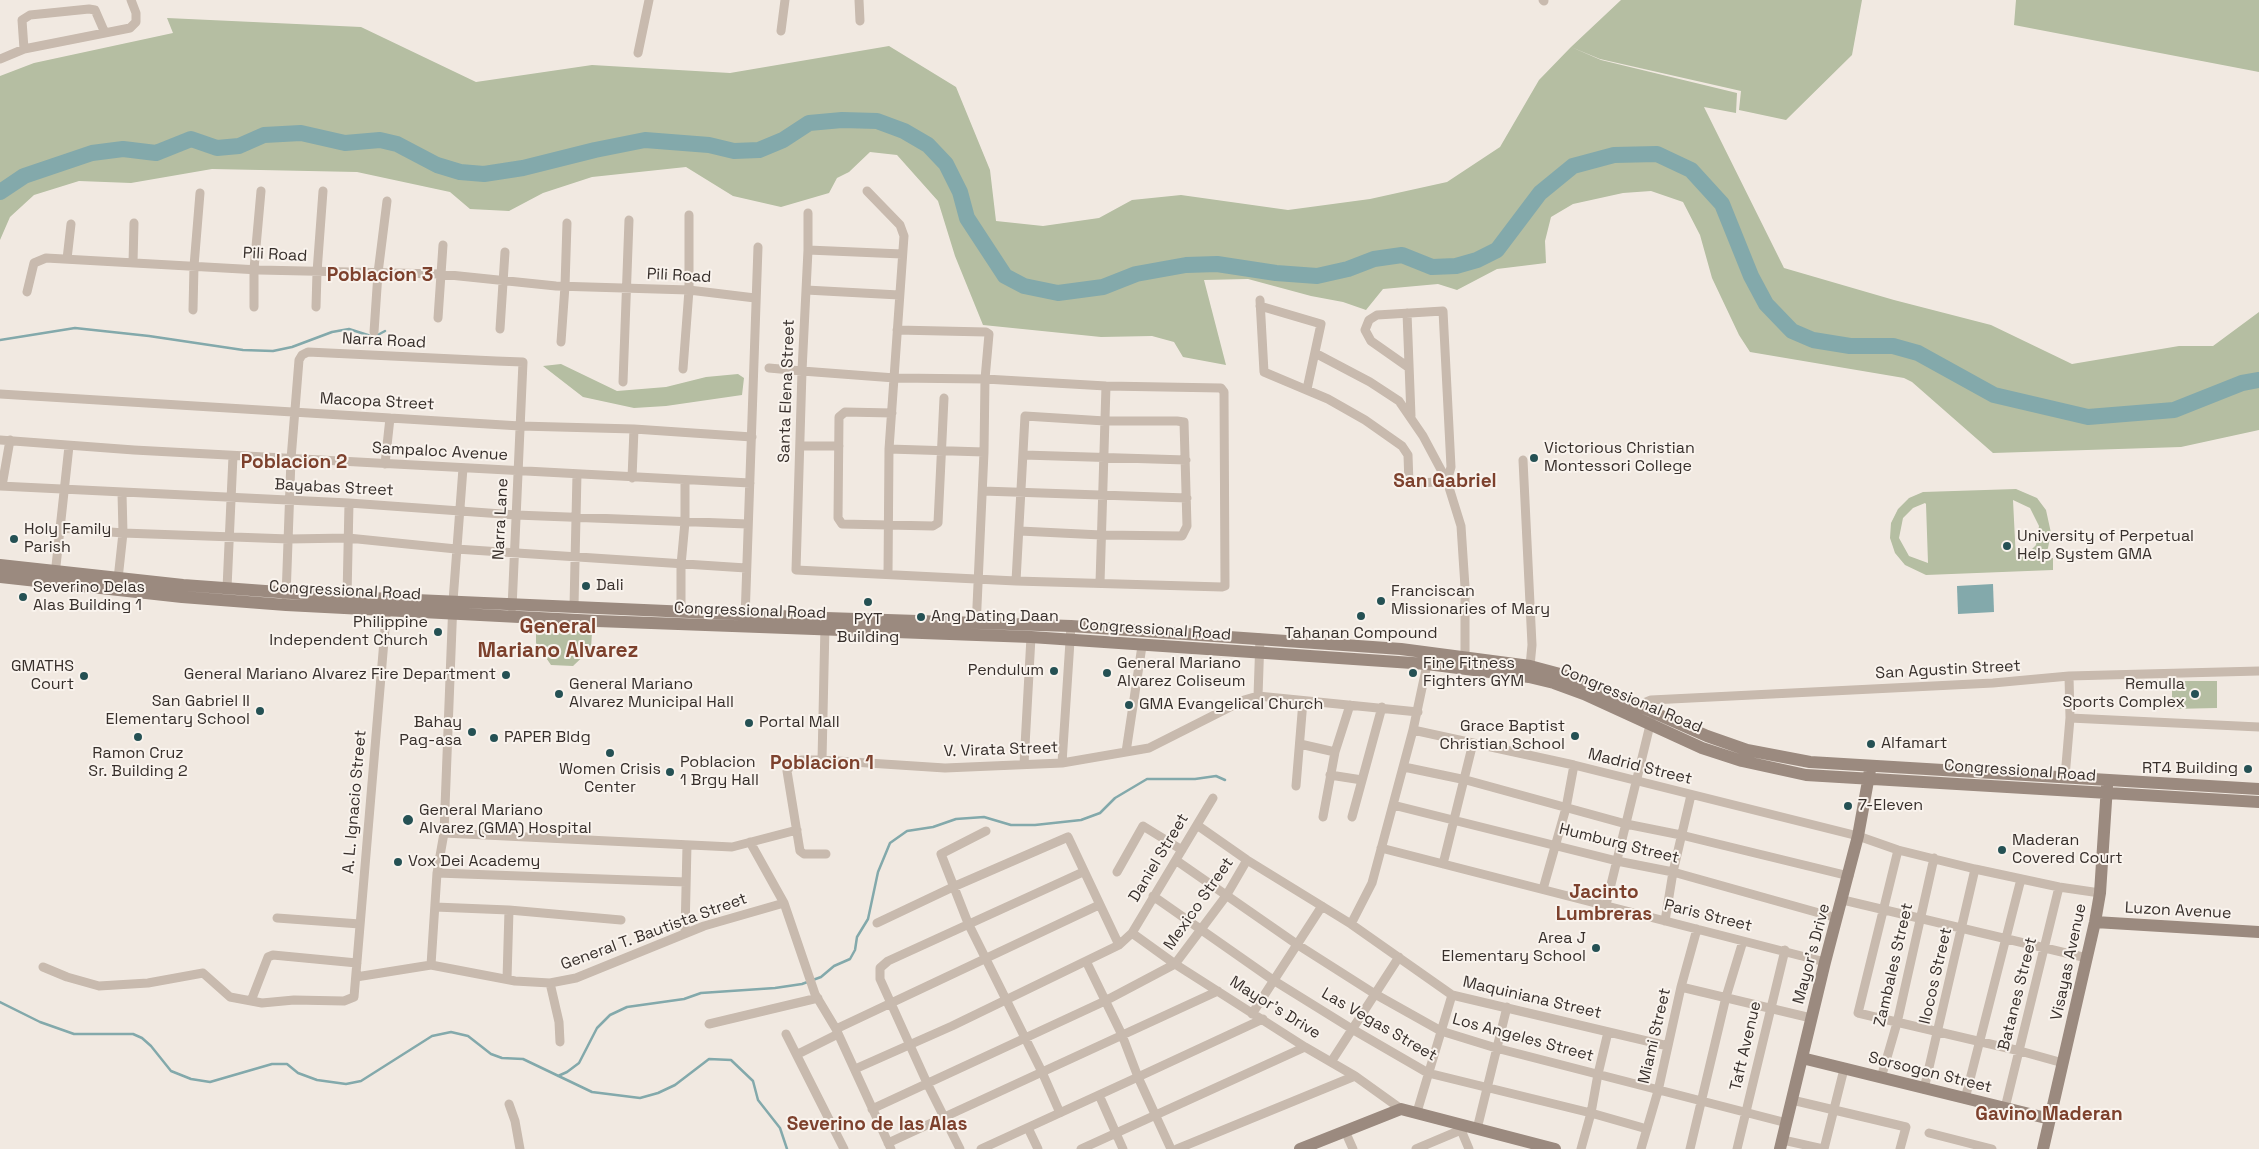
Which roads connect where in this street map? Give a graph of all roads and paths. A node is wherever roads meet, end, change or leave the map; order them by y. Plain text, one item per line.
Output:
1 (131, 0) edge
2 (648, 0) edge
3 (784, 0) edge
4 (859, 0) edge
5 (860, 21) dead end
6 (781, 31) dead end
7 (105, 33) junction
8 (24, 49) junction
9 (638, 53) dead end
10 (0, 59) edge
11 (323, 190) dead end
12 (867, 191) dead end
13 (261, 192) dead end
14 (200, 193) dead end
15 (387, 201) dead end
16 (808, 213) dead end
17 (689, 215) dead end
18 (628, 220) dead end
19 (567, 222) dead end
20 (71, 224) dead end
21 (134, 224) dead end
22 (443, 245) dead end
23 (758, 247) dead end
24 (808, 250) junction
25 (505, 252) dead end
26 (902, 254) junction
27 (67, 259) junction
28 (133, 263) junction
29 (194, 266) junction
30 (254, 269) junction
31 (317, 272) junction
32 (378, 273) junction
33 (440, 274) junction
34 (504, 280) junction
35 (565, 286) junction
36 (625, 288) junction
37 (689, 290) junction
38 (806, 290) junction
39 (26, 292) dead end
40 (899, 295) junction
41 (755, 298) junction
42 (316, 306) dead end
43 (254, 307) dead end
44 (193, 310) dead end
45 (1407, 313) junction
46 (438, 318) dead end
47 (500, 329) dead end
48 (897, 330) junction
49 (374, 332) dead end
50 (560, 342) dead end
51 (1315, 353) junction
52 (523, 362) joint
53 (1408, 367) junction
54 (769, 368) dead end
55 (683, 369) dead end
56 (802, 371) junction
57 (895, 378) junction
58 (985, 379) junction
59 (623, 382) dead end
60 (1106, 386) junction
61 (1307, 390) junction
62 (0, 394) edge
63 (944, 398) dead end
64 (295, 413) junction
65 (892, 414) junction
66 (1411, 416) junction
67 (390, 418) junction
68 (1105, 421) junction
69 (520, 426) junction
70 (634, 429) junction
71 (752, 438) junction
72 (5, 440) edge
73 (69, 446) junction
74 (800, 446) junction
75 (839, 446) junction
76 (889, 449) junction
77 (941, 451) junction
78 (984, 452) junction
79 (1024, 455) junction
80 (233, 456) junction
81 (1104, 458) junction
82 (291, 459) junction
83 (1186, 460) junction
84 (1523, 460) dead end
85 (385, 464) junction
86 (463, 468) junction
87 (518, 471) junction
88 (577, 474) junction
89 (632, 478) junction
90 (685, 480) junction
91 (1447, 481) junction
92 (750, 484) junction
93 (1, 486) edge
94 (65, 490) junction
95 (983, 491) junction
96 (1022, 492) junction
97 (122, 493) junction
98 (1103, 496) junction
99 (231, 498) junction
100 (1187, 498) junction
101 (289, 501) junction
102 (349, 503) junction
103 (459, 510) junction
104 (516, 516) junction
105 (576, 516) junction
106 (685, 522) junction
107 (747, 524) junction
108 (888, 524) junction
109 (61, 528) junction
110 (1020, 531) junction
111 (123, 533) junction
112 (1101, 535) junction
113 (230, 536) junction
114 (348, 538) junction
115 (288, 539) junction
116 (456, 549) junction
117 (515, 553) junction
118 (574, 558) junction
119 (0, 565) edge
120 (681, 565) junction
121 (746, 568) junction
122 (888, 574) junction
123 (55, 576) junction
124 (0, 577) edge
125 (979, 578) junction
126 (118, 579) junction
127 (1016, 580) junction
128 (1100, 583) junction
129 (227, 588) junction
130 (347, 597) junction
131 (286, 599) junction
132 (512, 603) junction
133 (387, 604) junction
134 (574, 606) junction
135 (453, 607) junction
136 (681, 611) junction
137 (643, 616) junction
138 (512, 617) junction
139 (744, 620) junction
140 (977, 623) junction
141 (825, 624) junction
142 (1071, 626) junction
143 (976, 636) junction
144 (1032, 638) junction
145 (1260, 638) junction
146 (1070, 641) junction
147 (1142, 646) junction
148 (1259, 654) junction
149 (1428, 658) junction
150 (1465, 663) junction
151 (1530, 666) junction
152 (2259, 671) edge
153 (2069, 676) junction
154 (1258, 696) junction
155 (1303, 701) junction
156 (1350, 705) junction
157 (1639, 705) junction
158 (1382, 707) junction
159 (1418, 712) junction
160 (1652, 718) junction
161 (2070, 718) junction
162 (2259, 728) edge
163 (1413, 730) junction
164 (1473, 743) junction
165 (1300, 744) junction
166 (1126, 752) junction
167 (1335, 752) junction
168 (822, 760) junction
169 (1062, 762) junction
170 (1024, 764) junction
171 (1574, 766) junction
172 (1404, 767) junction
173 (1870, 772) junction
174 (1330, 775) junction
175 (2065, 777) junction
176 (1362, 780) junction
177 (1466, 780) junction
178 (2108, 780) junction
179 (1636, 782) junction
180 (1296, 786) dead end
181 (2259, 789) edge
182 (2107, 793) junction
183 (1692, 795) junction
184 (1213, 798) dead end
185 (2259, 802) edge
186 (1393, 805) junction
187 (1566, 808) junction
188 (1323, 817) dead end
189 (1352, 817) dead end
190 (1454, 821) junction
191 (1626, 824) junction
192 (1196, 826) junction
193 (797, 830) junction
194 (986, 831) dead end
195 (444, 833) junction
196 (1681, 835) junction
197 (1858, 836) junction
198 (750, 842) junction
199 (1556, 844) junction
200 (687, 845) junction
201 (1381, 848) junction
202 (1182, 850) junction
203 (1898, 850) junction
204 (826, 854) dead end
205 (1934, 858) junction
206 (1247, 860) junction
207 (1176, 861) junction
208 (1617, 861) junction
209 (1443, 864) junction
210 (1975, 869) junction
211 (1082, 872) junction
212 (1116, 872) dead end
213 (1673, 872) junction
214 (437, 873) junction
215 (1849, 876) junction
216 (2021, 878) junction
217 (686, 882) junction
218 (953, 887) junction
219 (2059, 887) junction
220 (1543, 889) junction
221 (2100, 893) junction
222 (1153, 896) junction
223 (1226, 896) junction
224 (1843, 900) junction
225 (784, 903) junction
226 (1099, 905) junction
227 (1606, 905) junction
228 (1322, 906) junction
229 (434, 908) junction
230 (1883, 909) junction
231 (509, 910) junction
232 (277, 918) dead end
233 (1837, 918) junction
234 (1921, 919) junction
235 (621, 920) dead end
236 (1665, 921) junction
237 (2095, 922) junction
238 (878, 923) dead end
239 (968, 923) junction
240 (360, 924) junction
241 (1351, 924) junction
242 (1697, 929) junction
243 (1962, 929) junction
244 (1200, 930) junction
245 (2259, 932) edge
246 (685, 933) junction
247 (1132, 933) junction
248 (2007, 938) junction
249 (1743, 941) junction
250 (1119, 945) junction
251 (1298, 945) junction
252 (2045, 947) junction
253 (1785, 950) junction
254 (1399, 957) junction
255 (2087, 958) junction
256 (987, 959) junction
257 (1086, 961) junction
258 (1825, 962) junction
259 (357, 963) junction
260 (1175, 964) junction
261 (431, 965) junction
262 (43, 967) dead end
263 (356, 977) junction
264 (507, 979) junction
265 (1274, 980) junction
266 (550, 983) junction
267 (1681, 987) junction
268 (1218, 991) junction
269 (1375, 994) junction
270 (1452, 995) junction
271 (817, 996) junction
272 (1726, 997) junction
273 (1006, 999) junction
274 (251, 1001) junction
275 (1105, 1001) junction
276 (891, 1003) junction
277 (1507, 1007) junction
278 (1769, 1008) junction
279 (1252, 1014) junction
280 (1812, 1018) junction
281 (1262, 1019) junction
282 (1897, 1023) junction
283 (709, 1024) dead end
284 (1352, 1029) junction
285 (1441, 1031) junction
286 (837, 1032) junction
287 (1608, 1032) junction
288 (1938, 1033) junction
289 (786, 1034) dead end
290 (1122, 1035) junction
291 (1025, 1037) junction
292 (1981, 1041) junction
293 (560, 1042) dead end
294 (910, 1045) junction
295 (1668, 1046) junction
296 (1305, 1047) junction
297 (1496, 1048) junction
298 (2020, 1051) junction
299 (798, 1054) junction
300 (1802, 1058) junction
301 (1332, 1062) junction
302 (2063, 1063) junction
303 (855, 1069) junction
304 (1844, 1070) junction
305 (1042, 1072) junction
306 (1428, 1073) junction
307 (1598, 1074) junction
308 (1138, 1076) junction
309 (1355, 1076) junction
310 (1881, 1078) junction
311 (927, 1083) junction
312 (1487, 1087) junction
313 (1924, 1089) junction
314 (1658, 1091) junction
315 (1099, 1095) junction
316 (1965, 1099) junction
317 (1792, 1100) junction
318 (1701, 1102) junction
319 (509, 1104) dead end
320 (2005, 1108) junction
321 (872, 1109) junction
322 (1401, 1109) junction
323 (1834, 1110) junction
324 (1417, 1112) junction
325 (1746, 1112) junction
326 (1060, 1113) junction
327 (1591, 1113) junction
328 (1155, 1116) junction
329 (944, 1117) junction
330 (2050, 1119) junction
331 (1787, 1123) junction
332 (1028, 1128) junction
333 (1469, 1129) junction
334 (1647, 1129) junction
335 (1345, 1131) junction
336 (1116, 1132) junction
337 (1928, 1133) dead end
338 (1781, 1145) edge
339 (889, 1146) edge
340 (1532, 1147) edge
341 (520, 1149) edge
342 (844, 1149) edge
343 (960, 1149) edge
344 (982, 1149) edge
345 (1038, 1149) edge
346 (1081, 1149) edge
347 (1124, 1149) edge
348 (1171, 1149) edge
349 (1177, 1149) edge
350 (1300, 1149) edge
351 (1353, 1149) edge
352 (1416, 1149) edge
353 (1469, 1149) edge
354 (1555, 1149) edge
355 (1581, 1149) edge
356 (1641, 1149) edge
357 (1690, 1149) edge
358 (1737, 1149) edge
359 (1824, 1149) edge
360 (1900, 1149) edge
361 (1992, 1149) edge
362 (2043, 1149) edge

1 - 7 street
2 - 9 street
3 - 6 street
4 - 5 street
7 - 8 street
7 - 8 street
8 - 10 street
11 - 31 street
12 - 26 street
13 - 30 street
14 - 29 street
15 - 32 street
16 - 24 street, Santa Elena Street
17 - 37 street
18 - 36 street
19 - 35 street
20 - 27 street
21 - 28 street
22 - 33 street
23 - 41 street
24 - 26 street
24 - 38 street, Santa Elena Street
25 - 34 street
26 - 40 street
27 - 28 street, Pili Road
27 - 39 street, Pili Road
28 - 29 street, Pili Road
29 - 30 street, Pili Road
29 - 44 street
30 - 31 street, Pili Road
30 - 43 street
31 - 32 street, Pili Road
31 - 42 street
32 - 33 street, Pili Road
32 - 49 street
33 - 34 street, Pili Road
33 - 46 street
34 - 35 street, Pili Road
34 - 47 street
35 - 36 street, Pili Road
35 - 50 street
36 - 37 street, Pili Road
36 - 59 street
37 - 41 street, Pili Road
37 - 55 street
38 - 40 street
38 - 56 street, Santa Elena Street
40 - 48 street
41 - 71 street
45 - 53 street
45 - 53 street
45 - 91 street
48 - 57 street
48 - 58 street
51 - 61 street
51 - 61 street
51 - 66 street
52 - 64 street, Narra Road
52 - 69 street, Narra Lane
53 - 66 street
54 - 56 street
56 - 57 street
56 - 74 street, Santa Elena Street
57 - 58 street
57 - 65 street
58 - 60 street
58 - 78 street
60 - 68 street
60 - 128 street
61 - 91 street
62 - 64 street, Macopa Street
63 - 77 street
64 - 67 street, Macopa Street
64 - 82 street
65 - 75 street
65 - 76 street
66 - 91 street
67 - 69 street, Macopa Street
67 - 85 street
68 - 79 street
68 - 81 street
68 - 83 street
69 - 70 street, Macopa Street
69 - 87 street, Narra Lane
70 - 71 street, Macopa Street
70 - 89 street
71 - 92 street
72 - 73 street, Sampaloc Avenue
72 - 93 street
73 - 80 street, Sampaloc Avenue
73 - 94 street
74 - 75 street
74 - 122 street, Santa Elena Street
75 - 108 street
76 - 77 street
76 - 108 street
77 - 78 street
77 - 108 street
78 - 95 street
79 - 81 street
79 - 96 street
80 - 82 street, Sampaloc Avenue
80 - 99 street
81 - 83 street
81 - 98 street
82 - 85 street, Sampaloc Avenue
82 - 101 street
83 - 100 street
84 - 151 street
85 - 86 street, Sampaloc Avenue
86 - 87 street, Sampaloc Avenue
86 - 103 street
87 - 88 street, Sampaloc Avenue
87 - 104 street, Narra Lane
88 - 89 street, Sampaloc Avenue
88 - 105 street
89 - 90 street, Sampaloc Avenue
90 - 92 street, Sampaloc Avenue
90 - 106 street
91 - 150 street
92 - 107 street
93 - 94 street, Bayabas Street
94 - 97 street, Bayabas Street
94 - 109 street
95 - 96 street
95 - 125 street
96 - 98 street
96 - 110 street
97 - 99 street, Bayabas Street
97 - 111 street
98 - 100 street
98 - 112 street
99 - 101 street, Bayabas Street
99 - 113 street
100 - 112 street
101 - 102 street, Bayabas Street
101 - 115 street
102 - 103 street, Bayabas Street
102 - 114 street
103 - 104 street, Bayabas Street
103 - 116 street
104 - 105 street, Bayabas Street
104 - 117 street, Narra Lane
105 - 106 street, Bayabas Street
105 - 118 street
106 - 107 street, Bayabas Street
106 - 120 street
107 - 121 street
108 - 122 street
109 - 111 street
109 - 123 street
110 - 112 street
110 - 127 street
111 - 113 street
111 - 126 street
112 - 128 street
113 - 115 street
113 - 129 street
114 - 115 street
114 - 116 street
114 - 130 street
115 - 131 street
116 - 117 street
116 - 135 street
117 - 118 street
117 - 132 street, Narra Lane
118 - 120 street
118 - 134 street
119 - 123 main road, Congressional Road
120 - 121 street
120 - 136 street
121 - 139 street
122 - 125 street
123 - 124 main road, Congressional Road
123 - 126 main road, Congressional Road
123 - 131 main road, Congressional Road
125 - 127 street
125 - 140 street
126 - 129 main road, Congressional Road
127 - 128 street
129 - 131 main road, Congressional Road
130 - 131 main road, Congressional Road
130 - 133 main road, Congressional Road
131 - 133 main road, Congressional Road
132 - 134 main road, Congressional Road
132 - 135 main road, Congressional Road
132 - 138 street, Narra Lane
133 - 135 main road, Congressional Road
133 - 240 street, A. L. Ignacio Street
134 - 137 main road, Congressional Road
135 - 138 main road, Congressional Road
135 - 195 street
136 - 137 main road, Congressional Road
136 - 139 main road, Congressional Road
137 - 138 main road, Congressional Road
137 - 139 main road, Congressional Road
139 - 141 main road, Congressional Road
140 - 141 main road, Congressional Road
140 - 142 main road, Congressional Road
140 - 143 street
141 - 143 main road, Congressional Road
141 - 168 street
142 - 145 main road, Congressional Road
142 - 146 street
143 - 144 main road, Congressional Road
144 - 146 main road, Congressional Road
144 - 170 street
145 - 148 street
145 - 149 main road, Congressional Road
146 - 147 main road, Congressional Road
146 - 169 street
147 - 148 main road, Congressional Road
147 - 166 street
148 - 149 main road, Congressional Road
148 - 154 street
149 - 150 main road, Congressional Road
149 - 159 street
150 - 151 main road, Congressional Road
150 - 160 main road, Congressional Road
151 - 157 main road, Congressional Road
152 - 153 street, San Agustin Street
153 - 157 street, San Agustin Street
153 - 161 street
154 - 155 street
154 - 166 street, V. Virata Street
155 - 156 street
155 - 165 street
156 - 158 street
156 - 167 street
157 - 160 main road, Congressional Road
158 - 159 street
158 - 176 street
159 - 163 street
160 - 173 main road, Congressional Road
160 - 179 street
161 - 162 street
161 - 175 street
163 - 164 street, Madrid Street
163 - 172 street
164 - 171 street, Madrid Street
164 - 177 street
165 - 167 street
165 - 180 street
166 - 169 street, V. Virata Street
167 - 174 street
168 - 170 street, V. Virata Street
168 - 193 street, V. Virata Street
169 - 170 street, V. Virata Street
171 - 179 street, Madrid Street
171 - 187 street
172 - 177 street
172 - 186 street
173 - 175 main road, Congressional Road
173 - 182 main road, Congressional Road
173 - 197 main road, Mayor's Drive
174 - 176 street
174 - 188 street
175 - 178 main road, Congressional Road
176 - 189 street
177 - 187 street
177 - 190 street
178 - 181 main road, Congressional Road
178 - 182 main road, Visayas Avenue
179 - 183 street, Madrid Street
179 - 191 street
182 - 185 main road, Congressional Road
182 - 221 main road, Visayas Avenue
183 - 196 street
183 - 197 street, Madrid Street
184 - 192 street, Daniel Street
186 - 190 street, Humburg Street
186 - 201 street
187 - 191 street
187 - 199 street
190 - 199 street, Humburg Street
190 - 209 street
191 - 196 street
191 - 208 street
192 - 202 street, Daniel Street
192 - 206 street, Maquiniana Street
193 - 198 street
193 - 204 street, V. Virata Street
194 - 218 street
195 - 200 street
195 - 214 street
196 - 213 street
196 - 215 street
197 - 203 street
197 - 215 main road, Mayor's Drive
198 - 200 street
198 - 225 street
199 - 208 street, Humburg Street
199 - 220 street
200 - 217 street
201 - 209 street, Paris Street
201 - 241 street
202 - 207 street, Daniel Street
202 - 212 street
203 - 205 street
203 - 230 street
205 - 210 street
205 - 234 street, Zambales Street
206 - 223 street, Mexico Street
206 - 228 street, Maquiniana Street
207 - 222 street, Daniel Street
207 - 223 street, Los Angeles Street
208 - 213 street, Humburg Street
208 - 227 street
209 - 220 street, Paris Street
210 - 216 street
210 - 243 street, Ilocos Street
211 - 218 street
211 - 226 street
211 - 239 street
213 - 233 street, Humburg Street
213 - 236 street
214 - 217 street
214 - 229 street
215 - 224 main road, Mayor's Drive
216 - 219 street
216 - 248 street
217 - 246 street
218 - 238 street
218 - 239 street
219 - 221 street
219 - 252 street, Batanes Street
220 - 227 street, Paris Street
221 - 237 main road, Visayas Avenue
222 - 244 street, Las Vegas Street
222 - 247 street, Daniel Street
223 - 244 street, Mexico Street
223 - 251 street, Los Angeles Street
224 - 230 street
224 - 233 main road, Mayor's Drive
225 - 246 street, General T. Bautista Street
225 - 271 street
226 - 250 street
226 - 256 street
227 - 236 street, Paris Street
228 - 241 street, Maquiniana Street
228 - 251 street
229 - 231 street
229 - 261 street
230 - 234 street
230 - 282 street
231 - 235 street
231 - 264 street
232 - 240 street
233 - 258 main road, Mayor's Drive
234 - 243 street
234 - 282 street, Zambales Street
236 - 242 street, Paris Street
237 - 245 main road, Luzon Avenue
237 - 255 main road, Visayas Avenue
239 - 256 street
239 - 276 street
240 - 259 street, A. L. Ignacio Street
241 - 254 street, Maquiniana Street
242 - 249 street, Paris Street
242 - 267 street, Miami Street
243 - 248 street
243 - 288 street, Ilocos Street
244 - 260 street, Mexico Street
244 - 265 street, Las Vegas Street
246 - 266 street, General T. Bautista Street
247 - 250 street, Daniel Street
247 - 260 street, Mayor's Drive
248 - 252 street
248 - 292 street
249 - 253 street, Paris Street
249 - 272 street
250 - 257 street, Daniel Street
251 - 265 street
251 - 269 street, Los Angeles Street
252 - 255 street
252 - 298 street, Batanes Street
253 - 258 street, Paris Street
253 - 278 street, Taft Avenue
254 - 269 street
254 - 270 street, Maquiniana Street
255 - 302 main road, Visayas Avenue
256 - 273 street
256 - 276 street
257 - 273 street, Daniel Street
257 - 275 street
258 - 280 main road, Mayor's Drive
259 - 263 street, A. L. Ignacio Street
259 - 274 street
260 - 268 street, Mayor's Drive
260 - 275 street
261 - 263 street, General T. Bautista Street
261 - 264 street, General T. Bautista Street
262 - 274 street
263 - 274 street, A. L. Ignacio Street
264 - 266 street, General T. Bautista Street
265 - 279 street
265 - 284 street, Las Vegas Street
266 - 293 street
267 - 272 street
267 - 295 street, Miami Street
268 - 279 street, Mayor's Drive
268 - 290 street
269 - 284 street
269 - 285 street, Los Angeles Street
270 - 277 street, Maquiniana Street
270 - 285 street
271 - 283 street
271 - 286 street
272 - 278 street
272 - 318 street
273 - 291 street
273 - 294 street, Daniel Street
275 - 290 street
275 - 291 street
276 - 286 street
276 - 294 street
277 - 287 street, Maquiniana Street
277 - 297 street
278 - 280 street
278 - 325 street, Taft Avenue
279 - 281 street, Mayor's Drive
280 - 300 main road, Mayor's Drive
281 - 296 street, Mayor's Drive
281 - 308 street
282 - 288 street
282 - 310 street, Zambales Street
284 - 301 street
284 - 306 street, Las Vegas Street
285 - 297 street, Los Angeles Street
285 - 306 street
286 - 299 street
286 - 303 street
287 - 295 street, Maquiniana Street
287 - 307 street
288 - 292 street
288 - 313 street, Ilocos Street
289 - 299 street
290 - 305 street
290 - 308 street
291 - 305 street
291 - 311 street
292 - 298 street
292 - 316 street
294 - 303 street, Daniel Street
294 - 311 street
295 - 314 street, Miami Street
296 - 301 street, Mayor's Drive
296 - 328 street
297 - 307 street, Los Angeles Street
297 - 312 street
298 - 302 street
298 - 320 street, Batanes Street
299 - 342 street
300 - 304 main road, Sorsogon Street
300 - 317 main road, Mayor's Drive
301 - 309 street, Mayor's Drive
302 - 330 main road, Visayas Avenue
303 - 321 street
304 - 310 main road, Sorsogon Street
304 - 323 street
305 - 326 street
305 - 329 street
306 - 312 street, Las Vegas Street
306 - 324 street
307 - 314 street, Los Angeles Street
307 - 327 street
308 - 315 street
308 - 328 street
309 - 322 street, Mayor's Drive
309 - 349 street
310 - 313 main road, Sorsogon Street
311 - 321 street
311 - 329 street
312 - 327 street, Las Vegas Street
312 - 333 street
313 - 316 main road, Sorsogon Street
314 - 318 street, Los Angeles Street
314 - 334 street, Miami Street
315 - 326 street
315 - 336 street
316 - 320 main road, Sorsogon Street
317 - 323 street
317 - 331 main road, Mayor's Drive
318 - 325 street, Los Angeles Street
318 - 357 street
319 - 341 street
320 - 330 main road, Sorsogon Street
321 - 339 street
322 - 324 main road, Mayor's Drive
322 - 335 main road
323 - 359 street
323 - 360 street
324 - 333 main road, Mayor's Drive
325 - 331 street, Los Angeles Street
325 - 358 street, Taft Avenue
326 - 332 street
327 - 334 street, Las Vegas Street
327 - 355 street
328 - 336 street
328 - 348 street
329 - 339 street
329 - 343 street
330 - 362 main road, Visayas Avenue
331 - 338 main road, Mayor's Drive
332 - 344 street
332 - 345 street
333 - 340 main road, Mayor's Drive
333 - 352 street
333 - 353 street
334 - 356 street, Miami Street
335 - 350 main road
335 - 351 street
336 - 346 street
336 - 347 street
337 - 361 street
338 - 359 street
340 - 354 main road, Mayor's Drive

